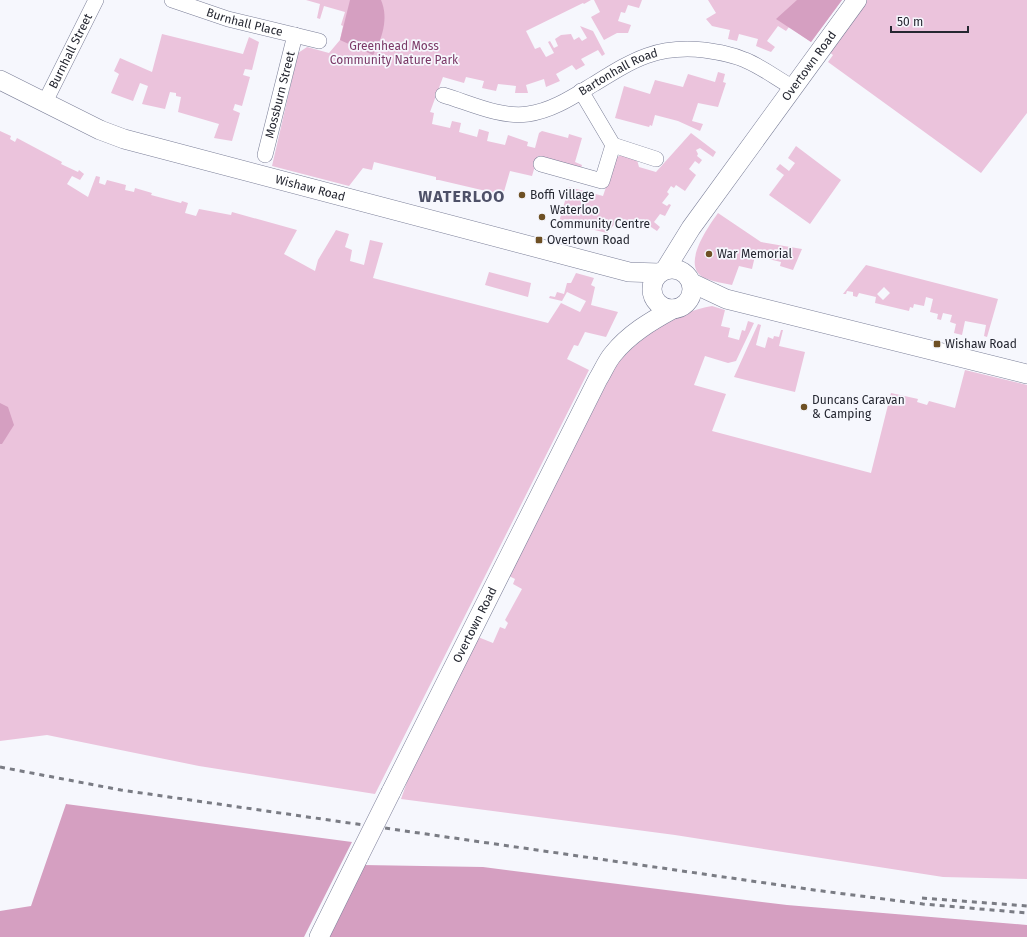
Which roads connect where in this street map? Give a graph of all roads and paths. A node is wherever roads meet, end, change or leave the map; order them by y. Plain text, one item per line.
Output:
1 (96, 0) edge
2 (172, 0) edge
3 (857, 0) edge
4 (295, 35) junction
5 (319, 41) dead end
6 (0, 80) edge
7 (792, 87) junction
8 (581, 91) junction
9 (443, 95) dead end
10 (45, 102) junction
11 (612, 145) junction
12 (265, 155) dead end
13 (656, 159) dead end
14 (541, 164) dead end
15 (690, 228) junction
16 (628, 272) junction
17 (662, 272) junction
18 (685, 291) junction
19 (654, 297) junction
20 (647, 324) junction
21 (1027, 374) edge
22 (319, 937) edge

1 - 10 street, Burnhall Street
2 - 4 street, Burnhall Place
3 - 7 main road, Overtown Road
4 - 5 street, Burnhall Place
4 - 12 street, Mossburn Street
6 - 10 main road, Wishaw Road
7 - 8 street, Bartonhall Road
7 - 15 main road, Overtown Road
8 - 9 street, Bartonhall Road
8 - 11 street
10 - 16 main road, Wishaw Road
11 - 13 street
11 - 14 street
15 - 17 main road, Overtown Road
15 - 18 main road, Overtown Road
16 - 17 main road, Wishaw Road
16 - 19 main road, Wishaw Road
17 - 18 main road, Wishaw Road
17 - 19 main road, Overtown Road
18 - 19 main road, Wishaw Road
18 - 20 main road, Overtown Road
18 - 21 main road
19 - 20 main road
20 - 22 main road, Overtown Road, bridge

